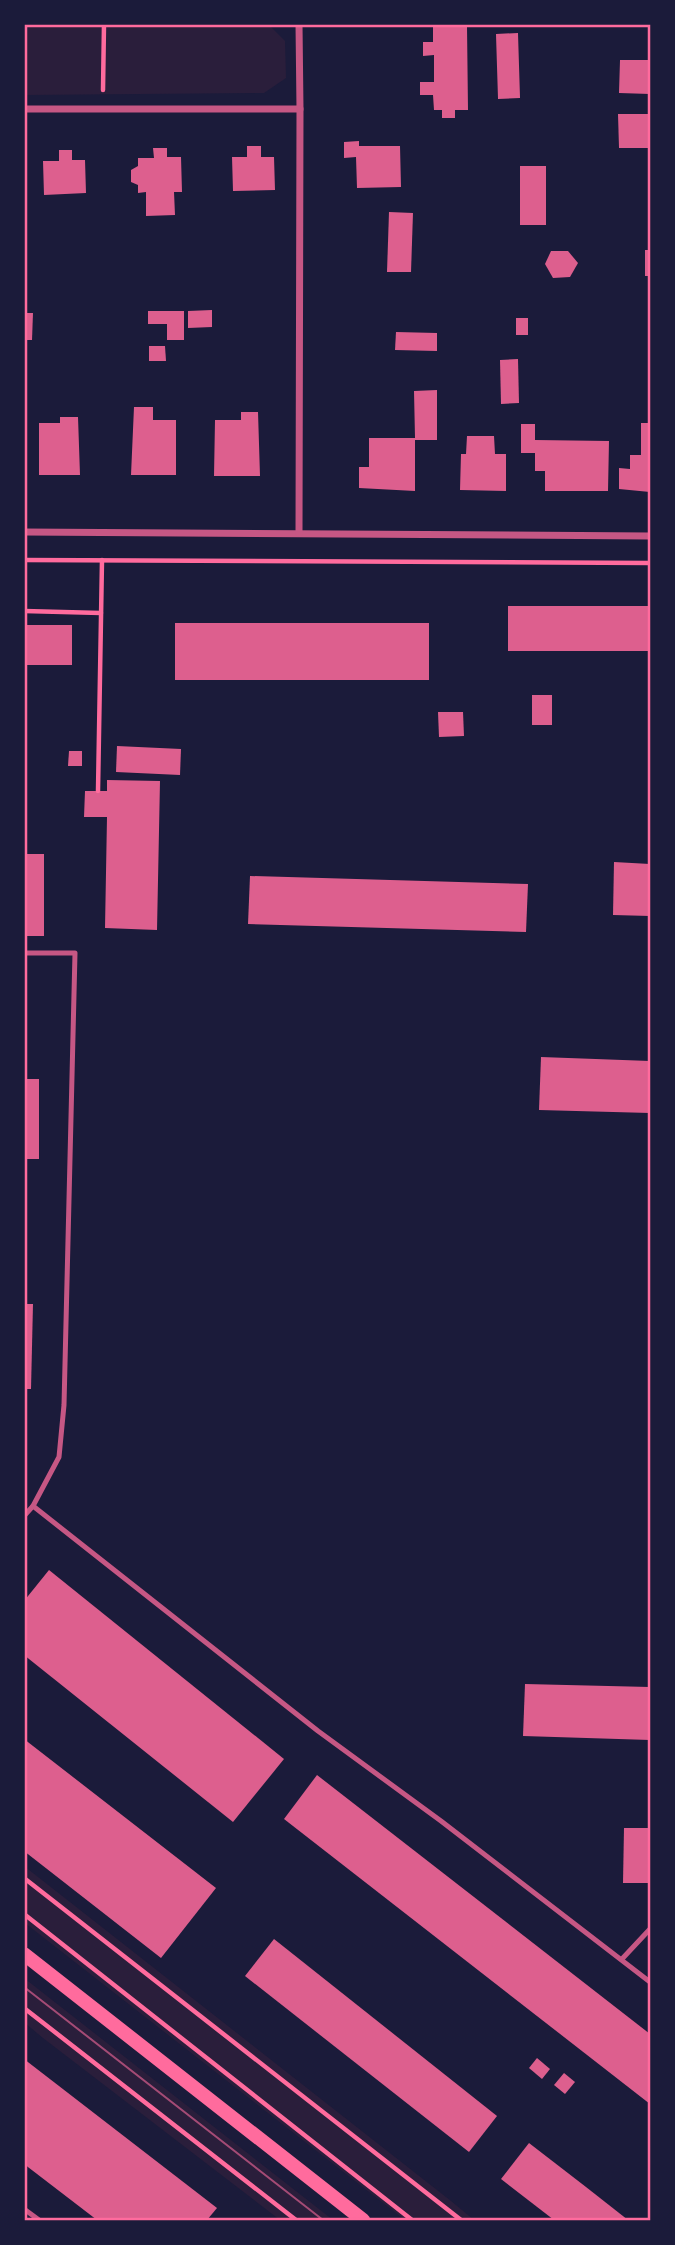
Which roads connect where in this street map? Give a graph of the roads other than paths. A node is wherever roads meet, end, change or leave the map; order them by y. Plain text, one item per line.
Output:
1 (299, 24) edge
2 (24, 109) edge
3 (300, 109) junction
4 (24, 532) edge
5 (299, 533) junction
6 (650, 536) edge
7 (24, 953) edge
8 (33, 1506) junction
9 (24, 1516) edge
10 (650, 1929) edge
11 (24, 1954) edge
12 (622, 1959) junction
13 (650, 1982) edge
14 (24, 2209) edge
15 (39, 2221) edge
16 (363, 2221) edge

1 - 3 street
2 - 3 street
3 - 5 street
4 - 5 street
5 - 6 street
7 - 8 lane
8 - 9 lane
8 - 12 lane
10 - 12 lane
11 - 16 main road
12 - 13 lane
14 - 15 lane

